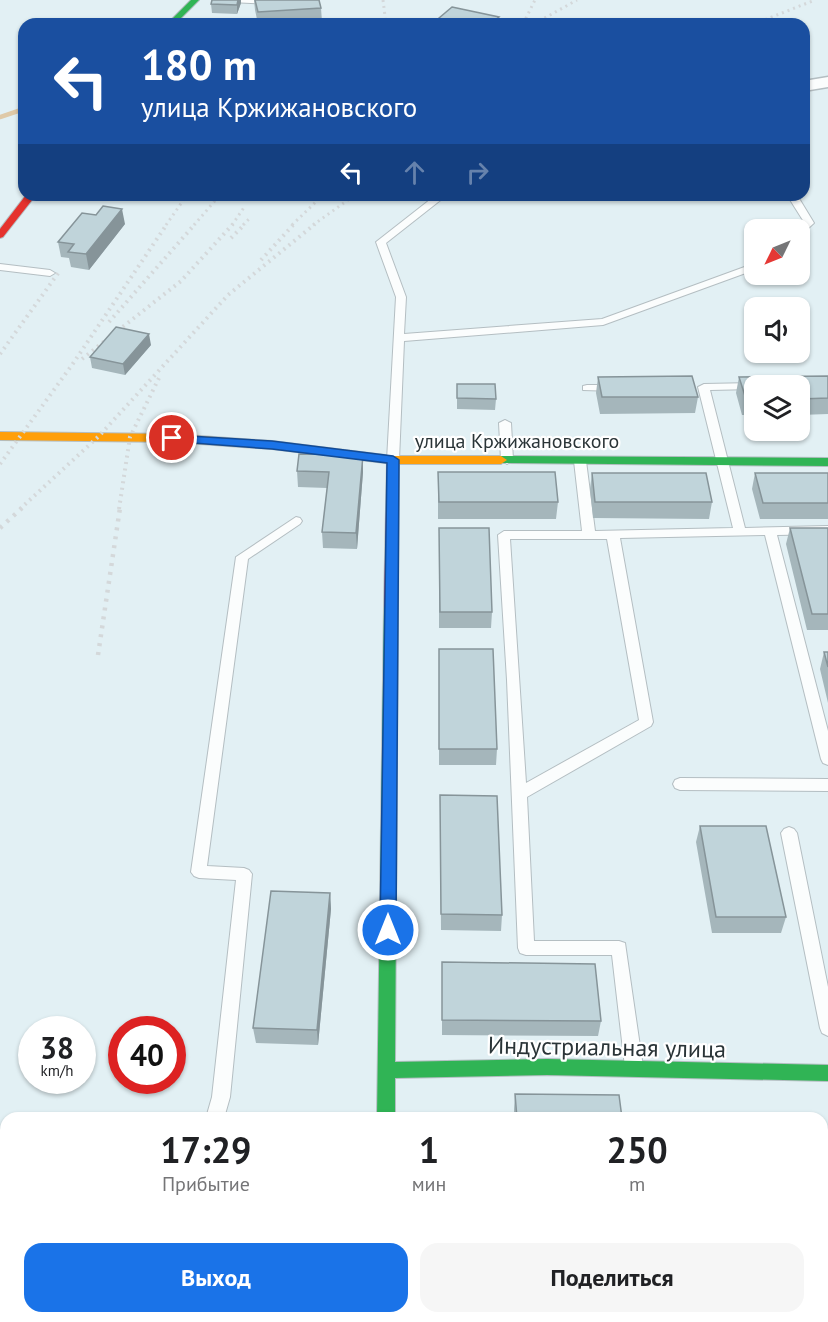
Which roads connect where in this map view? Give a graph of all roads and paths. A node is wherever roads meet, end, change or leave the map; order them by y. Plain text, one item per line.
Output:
1 (195, 0) edge
2 (230, 0) edge
3 (279, 2) edge
4 (177, 18) edge
5 (828, 82) edge
6 (810, 85) edge
7 (27, 201) edge
8 (434, 201) edge
9 (795, 201) edge
10 (806, 219) edge
11 (0, 235) edge
12 (0, 267) edge
13 (744, 271) edge
14 (50, 273) dead end
15 (399, 338) junction
16 (744, 386) edge
17 (587, 388) dead end
18 (622, 388) edge
19 (505, 423) dead end
20 (0, 436) edge
21 (393, 460) junction
22 (507, 460) junction
23 (579, 461) junction
24 (723, 462) junction
25 (828, 462) edge
26 (296, 521) dead end
27 (828, 530) edge
28 (770, 531) junction
29 (740, 532) junction
30 (589, 535) junction
31 (613, 535) junction
32 (828, 759) edge
33 (680, 784) dead end
34 (828, 785) edge
35 (519, 794) junction
36 (789, 833) dead end
37 (828, 1028) edge
38 (634, 1069) junction
39 (386, 1070) junction
40 (828, 1073) edge
41 (217, 1112) edge
42 (386, 1112) edge

1 - 4 street
2 - 3 lane
5 - 6 street
7 - 11 street
8 - 15 lane
9 - 10 lane
12 - 14 lane
13 - 15 lane
15 - 21 lane
16 - 24 lane
17 - 18 lane
19 - 22 lane
20 - 21 street, улица Кржижановского
21 - 22 street, улица Кржижановского
21 - 39 street
22 - 23 street, улица Кржижановского
23 - 24 street, улица Кржижановского
23 - 30 lane
24 - 25 street, улица Кржижановского
24 - 29 lane
26 - 41 lane
27 - 28 lane
28 - 29 lane
28 - 32 lane
29 - 31 lane
30 - 31 lane
30 - 35 lane
31 - 35 lane
33 - 34 lane
35 - 38 lane
36 - 37 lane
38 - 39 street, Индустриальная улица
38 - 40 street, Индустриальная улица
39 - 42 street

